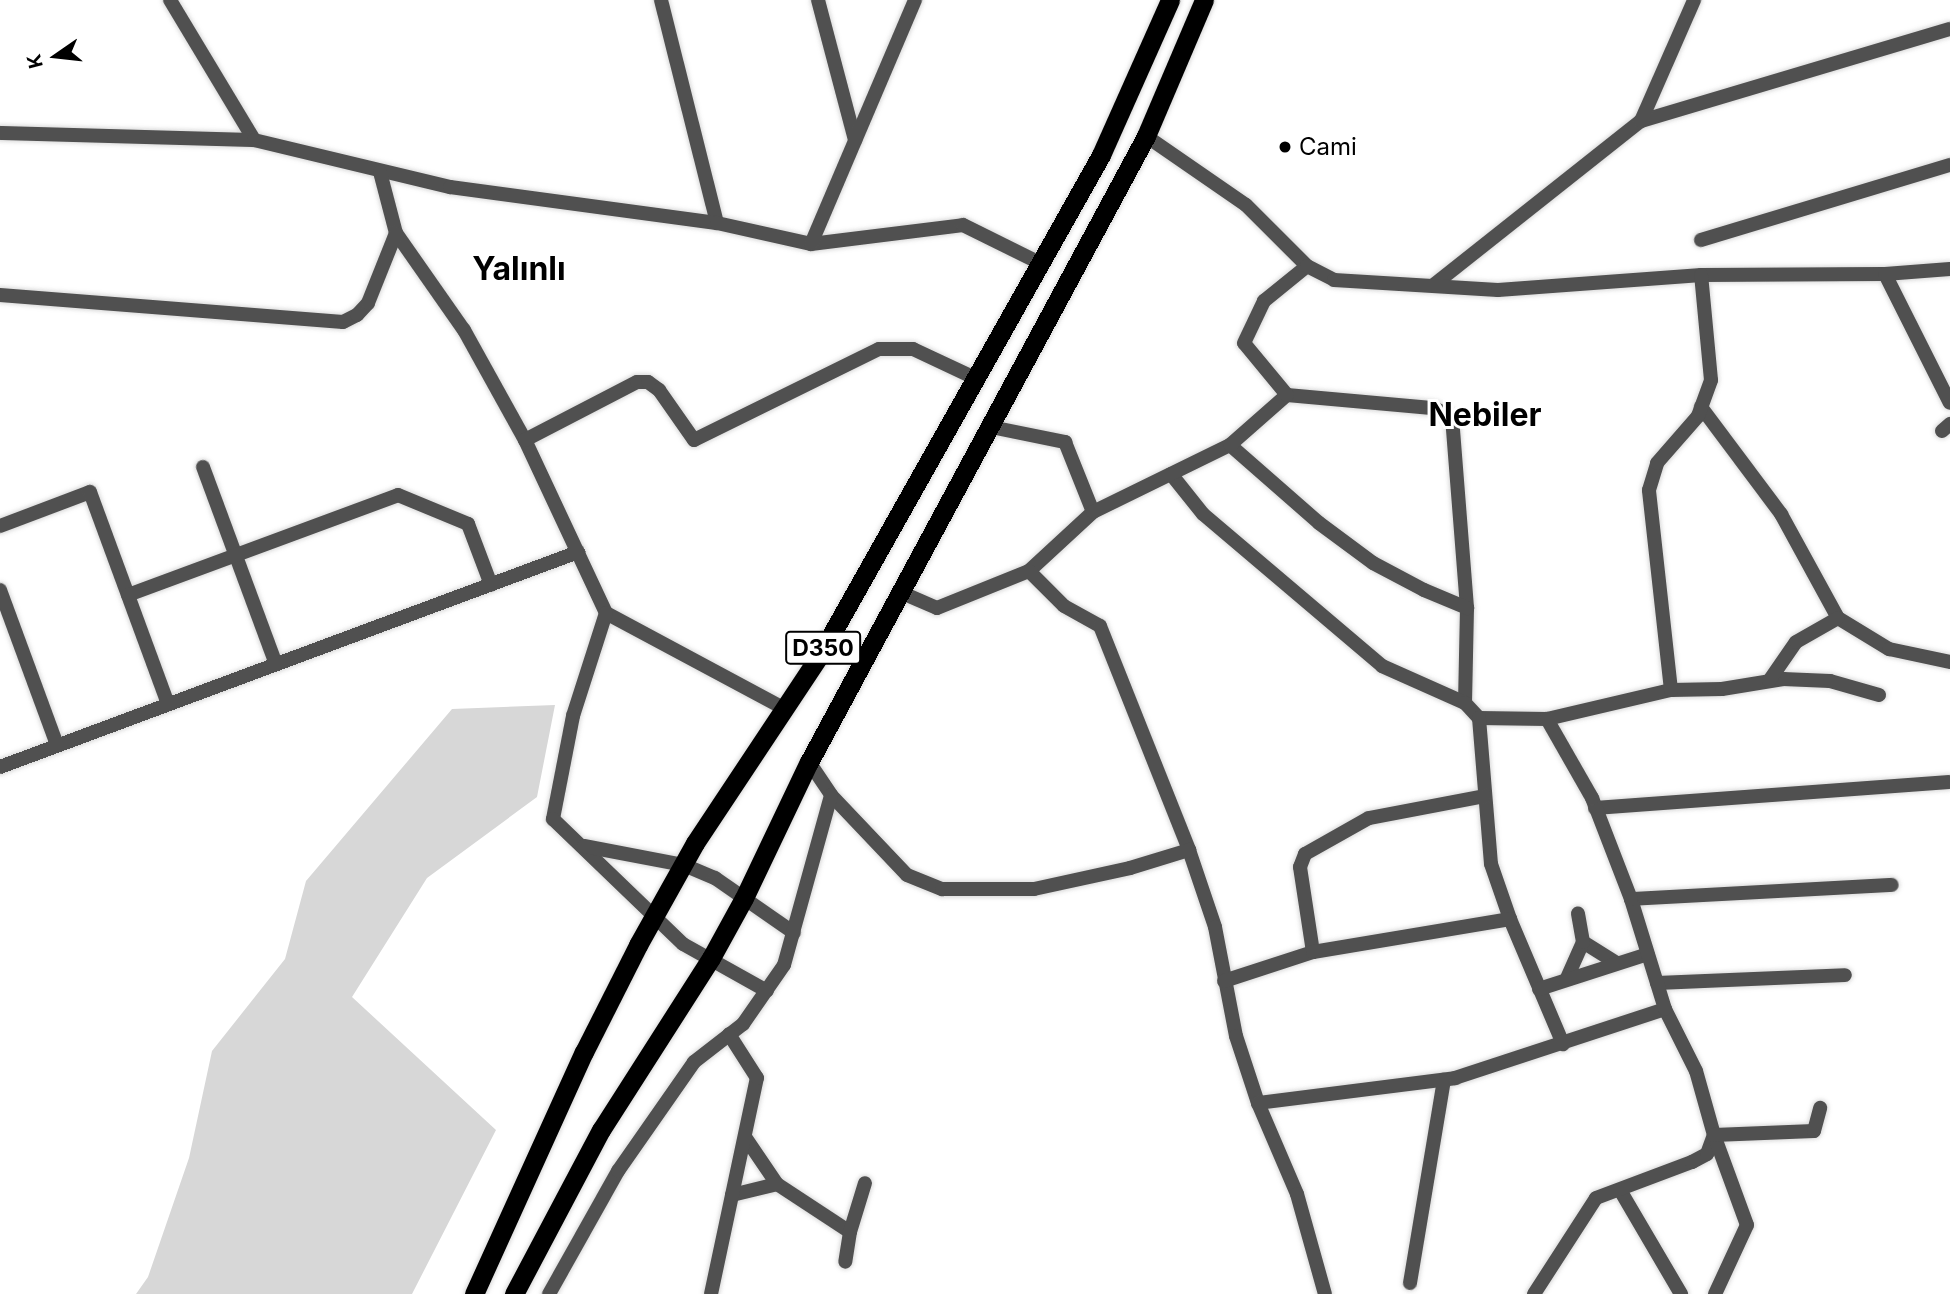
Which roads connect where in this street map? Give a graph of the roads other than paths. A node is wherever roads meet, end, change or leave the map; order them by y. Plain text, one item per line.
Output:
1 (170, 0) edge
2 (661, 0) edge
3 (818, 0) edge
4 (915, 0) edge
5 (1170, 0) edge
6 (1204, 0) edge
7 (1694, 0) edge
8 (1950, 29) edge
9 (1641, 121) junction
10 (0, 133) edge
11 (1146, 136) junction
12 (254, 140) junction
13 (855, 140) junction
14 (1950, 165) edge
15 (380, 172) junction
16 (717, 223) junction
17 (396, 233) junction
18 (1701, 240) dead end
19 (811, 244) junction
20 (1040, 263) junction
21 (1307, 266) junction
22 (1950, 269) edge
23 (1885, 274) junction
24 (1701, 275) junction
25 (1435, 285) junction
26 (0, 295) edge
27 (975, 378) junction
28 (1287, 395) junction
29 (1950, 403) edge
30 (1701, 407) junction
31 (991, 427) junction
32 (525, 440) junction
33 (1230, 445) junction
34 (204, 467) dead end
35 (1171, 474) junction
36 (1093, 512) junction
37 (0, 526) edge
38 (578, 552) junction
39 (236, 555) junction
40 (1029, 571) junction
41 (491, 585) junction
42 (0, 590) edge
43 (901, 592) junction
44 (128, 595) junction
45 (1466, 608) junction
46 (606, 613) junction
47 (1838, 618) junction
48 (1950, 662) edge
49 (276, 664) junction
50 (1769, 681) junction
51 (1671, 690) junction
52 (1880, 695) dead end
53 (1465, 703) junction
54 (168, 704) junction
55 (785, 709) junction
56 (1479, 718) junction
57 (1547, 719) junction
58 (57, 745) junction
59 (809, 762) junction
60 (0, 766) edge
61 (1949, 782) edge
62 (831, 795) junction
63 (1484, 796) junction
64 (1595, 808) junction
65 (583, 845) junction
66 (1189, 850) junction
67 (684, 865) junction
68 (1892, 885) dead end
69 (744, 898) junction
70 (1631, 898) junction
71 (1578, 914) dead end
72 (655, 918) junction
73 (1510, 919) junction
74 (794, 933) junction
75 (1583, 942) junction
76 (1313, 952) junction
77 (1648, 954) junction
78 (711, 958) junction
79 (1617, 963) junction
80 (1846, 975) dead end
81 (1567, 978) junction
82 (1224, 981) junction
83 (1657, 983) junction
84 (1539, 989) junction
85 (766, 991) junction
86 (1665, 1009) junction
87 (729, 1034) junction
88 (1563, 1044) junction
89 (1444, 1080) junction
90 (1258, 1103) junction
91 (1820, 1108) dead end
92 (1714, 1135) junction
93 (745, 1138) junction
94 (865, 1183) dead end
95 (777, 1184) junction
96 (1620, 1190) junction
97 (733, 1195) junction
98 (850, 1232) junction
99 (845, 1262) dead end
100 (1410, 1283) dead end
101 (474, 1294) edge
102 (514, 1294) edge
103 (550, 1294) edge
104 (711, 1294) edge
105 (1325, 1294) edge
106 (1534, 1294) edge
107 (1681, 1294) edge
108 (1715, 1294) edge

1 - 12 street
2 - 16 street
3 - 13 street
4 - 13 street
5 - 20 highway, D350
6 - 11 highway, D350
7 - 9 street
8 - 9 street
9 - 25 street
10 - 12 street
11 - 21 street
11 - 31 highway, D350
12 - 15 street
13 - 19 street
14 - 18 street
15 - 16 street
15 - 17 street
16 - 19 street
17 - 26 street
17 - 32 street
19 - 20 street
20 - 27 highway, D350
21 - 25 street
21 - 28 street
22 - 23 street
23 - 24 street
23 - 29 street
24 - 25 street
24 - 30 street
27 - 32 street
27 - 55 highway, D350
28 - 33 street
28 - 45 street
30 - 47 street
30 - 51 street
31 - 36 street
31 - 43 highway, D350
32 - 38 street
33 - 35 street
33 - 45 street
34 - 39 street
35 - 36 street
35 - 53 street
36 - 40 street
37 - 44 street
38 - 41 street
38 - 46 street
39 - 41 street
39 - 44 street
39 - 49 street
40 - 43 street
40 - 66 street
41 - 49 street
42 - 58 street
43 - 59 highway, D350
44 - 54 street
45 - 53 street
46 - 55 street
46 - 65 street
47 - 48 street
47 - 50 street
49 - 54 street
50 - 51 street
50 - 52 street
51 - 57 street
53 - 56 street
54 - 58 street
55 - 67 highway, D350
56 - 57 street
56 - 63 street
57 - 64 street
58 - 60 street
59 - 62 street
59 - 69 highway, D350
61 - 64 street
62 - 66 street
62 - 74 street
63 - 73 street
63 - 76 street
64 - 70 street
65 - 67 street
65 - 72 street
66 - 82 street
67 - 69 street
67 - 72 highway, D350
68 - 70 street
69 - 74 street
69 - 78 highway, D350
70 - 77 street
71 - 75 street
72 - 78 street
72 - 101 highway, D350
73 - 76 street
73 - 84 street
74 - 85 street
75 - 79 street
75 - 81 street
76 - 82 street
77 - 79 street
77 - 83 street
78 - 85 street
78 - 102 highway, D350
79 - 81 street
80 - 83 street
81 - 84 street
82 - 90 street
83 - 86 street
84 - 88 street
85 - 87 street
86 - 88 street
86 - 92 street
87 - 93 street
87 - 103 street
88 - 89 street
89 - 90 street
89 - 100 street
90 - 105 street
91 - 92 street
92 - 96 street
92 - 108 street
93 - 95 street
93 - 97 street
94 - 98 street
95 - 97 street
95 - 98 street
96 - 106 street
96 - 107 street
97 - 104 street
98 - 99 street

